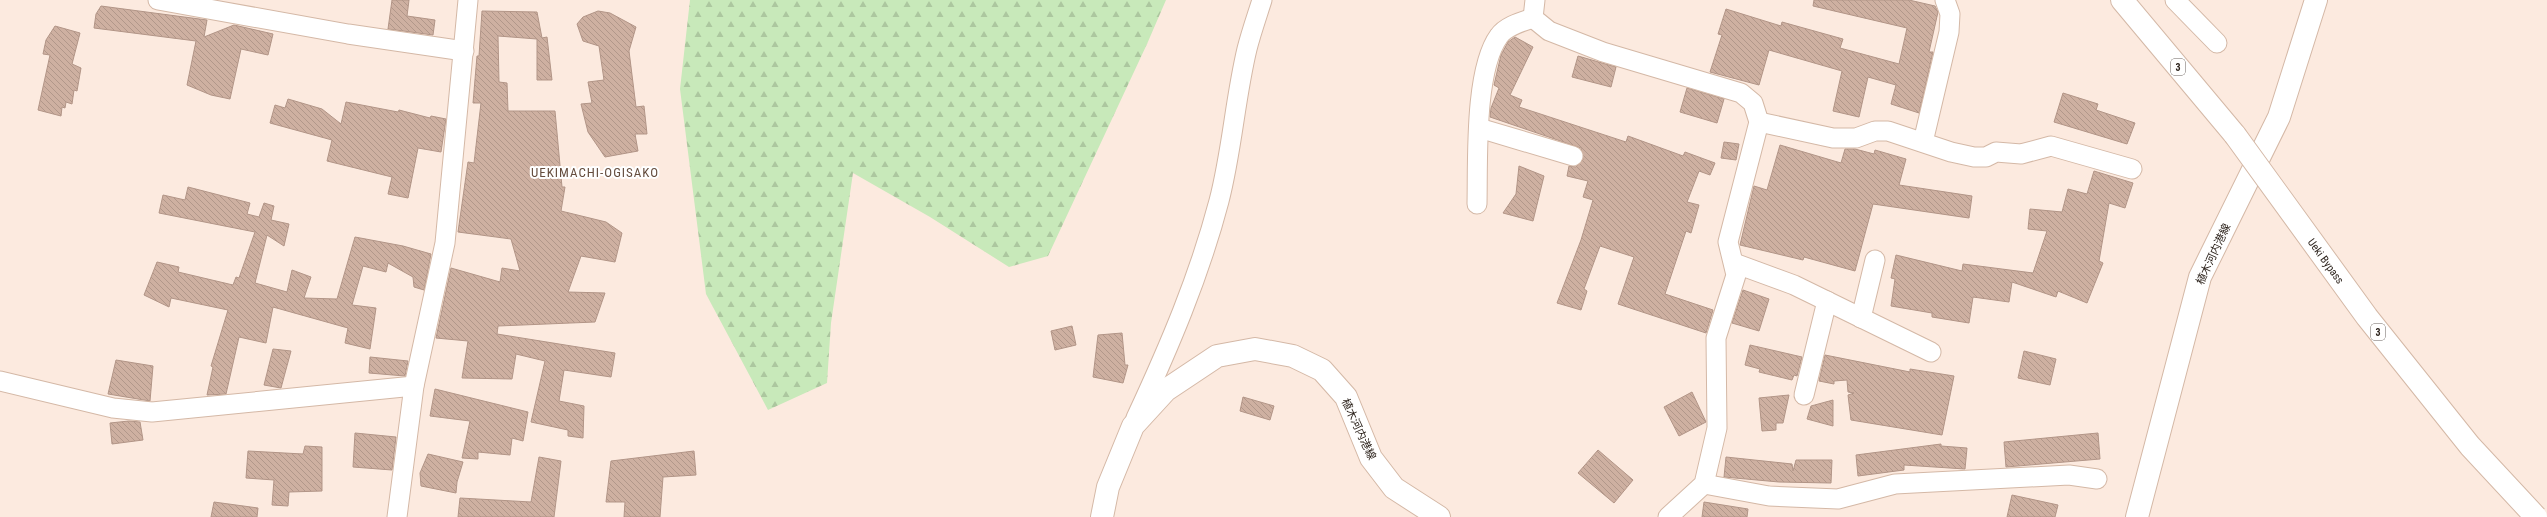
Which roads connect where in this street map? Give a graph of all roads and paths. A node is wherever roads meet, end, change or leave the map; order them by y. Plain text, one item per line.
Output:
1 (158, 0) edge
2 (468, 0) edge
3 (1262, 0) edge
4 (1946, 0) edge
5 (2122, 0) edge
6 (2175, 0) edge
7 (2316, 0) edge
8 (1534, 9) edge
9 (2217, 43) dead end
10 (464, 51) junction
11 (1759, 122) junction
12 (1479, 128) junction
13 (1923, 142) junction
14 (1573, 156) dead end
15 (2132, 169) dead end
16 (1477, 204) dead end
17 (1875, 260) dead end
18 (1734, 263) junction
19 (1827, 301) junction
20 (1861, 318) junction
21 (1931, 352) dead end
22 (0, 381) edge
23 (414, 386) junction
24 (1804, 395) dead end
25 (1133, 426) junction
26 (2096, 479) dead end
27 (1704, 484) junction
28 (397, 517) edge
29 (1102, 517) edge
30 (1440, 517) edge
31 (1668, 517) edge
32 (2138, 517) edge
33 (2536, 517) edge

1 - 10 street
2 - 10 street
3 - 25 street
4 - 13 street
5 - 33 main road, Ueki Bypass / 3, bridge
6 - 9 street
7 - 32 main road, 植木河内港線
8 - 11 street
8 - 12 street
10 - 23 street
11 - 13 street
11 - 18 street
12 - 14 street
12 - 16 street
13 - 15 street
17 - 20 street
18 - 19 street
18 - 27 street
19 - 20 street
19 - 24 street
20 - 21 street
22 - 23 street
23 - 28 street
25 - 29 main road, 植木河内港線
25 - 30 main road, 植木河内港線
26 - 27 street
27 - 31 street

